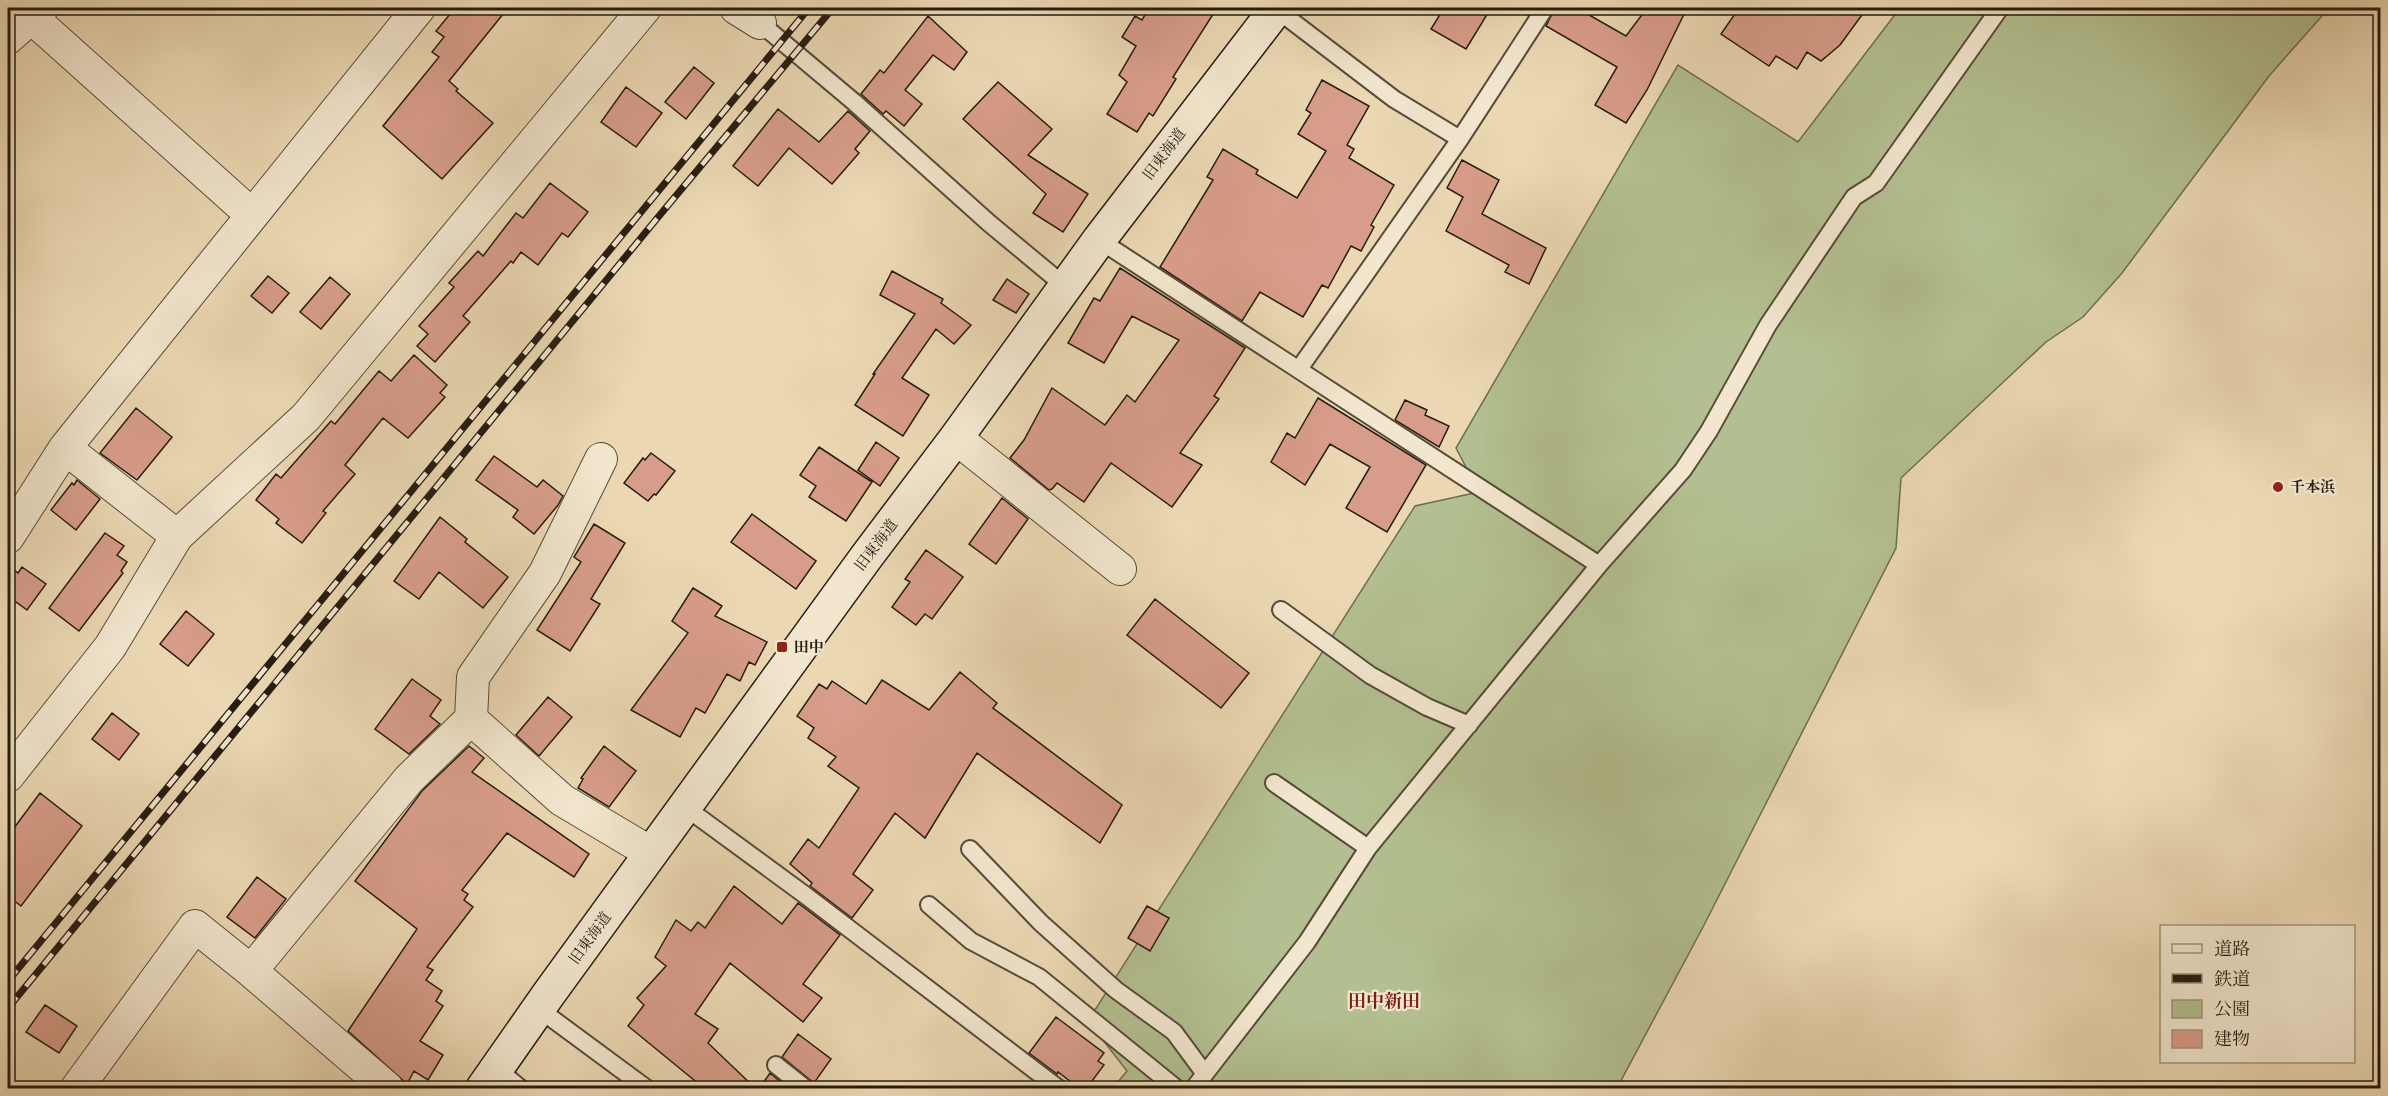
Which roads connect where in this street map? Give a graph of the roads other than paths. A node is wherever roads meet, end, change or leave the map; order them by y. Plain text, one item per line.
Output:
1 (419, 8) edge
2 (645, 8) edge
3 (1276, 8) edge
4 (1545, 8) edge
5 (2000, 8) edge
6 (31, 11) edge
7 (748, 15) edge
8 (8, 38) edge
9 (1460, 140) junction
10 (252, 215) junction
11 (1099, 240) junction
12 (1066, 287) junction
13 (1299, 369) junction
14 (956, 438) junction
15 (65, 448) junction
16 (601, 459) dead end
17 (177, 536) junction
18 (8, 537) edge
19 (1599, 565) junction
20 (1120, 570) dead end
21 (1281, 610) dead end
22 (471, 719) junction
23 (1469, 725) junction
24 (8, 776) edge
25 (1275, 783) dead end
26 (685, 807) junction
27 (1368, 848) junction
28 (970, 849) dead end
29 (651, 853) junction
30 (929, 905) dead end
31 (251, 971) junction
32 (539, 1009) junction
33 (776, 1065) dead end
34 (1205, 1074) junction
35 (500, 1082) edge
36 (77, 1089) edge
37 (387, 1089) edge
38 (646, 1089) edge
39 (805, 1089) edge
40 (1058, 1089) edge
41 (1176, 1089) edge
42 (1194, 1089) edge

1 - 10 street
2 - 17 street
3 - 9 lane
3 - 11 main road, 旧東海道
4 - 9 lane
5 - 19 lane
6 - 8 street
6 - 10 street
7 - 12 lane
9 - 13 lane
10 - 15 street
11 - 12 main road, 旧東海道
11 - 13 lane
12 - 14 main road, 旧東海道
13 - 19 lane
14 - 20 street
14 - 26 main road, 旧東海道
15 - 17 street
15 - 18 street
16 - 22 street
17 - 24 street
19 - 23 lane
21 - 23 lane
22 - 29 street
22 - 31 street
23 - 27 lane
25 - 27 lane
26 - 29 main road, 旧東海道
26 - 40 lane
27 - 34 lane
28 - 34 lane
29 - 32 main road, 旧東海道
30 - 41 lane
31 - 36 street
31 - 37 street
32 - 35 main road, 旧東海道
32 - 38 lane
33 - 39 lane
34 - 42 lane

